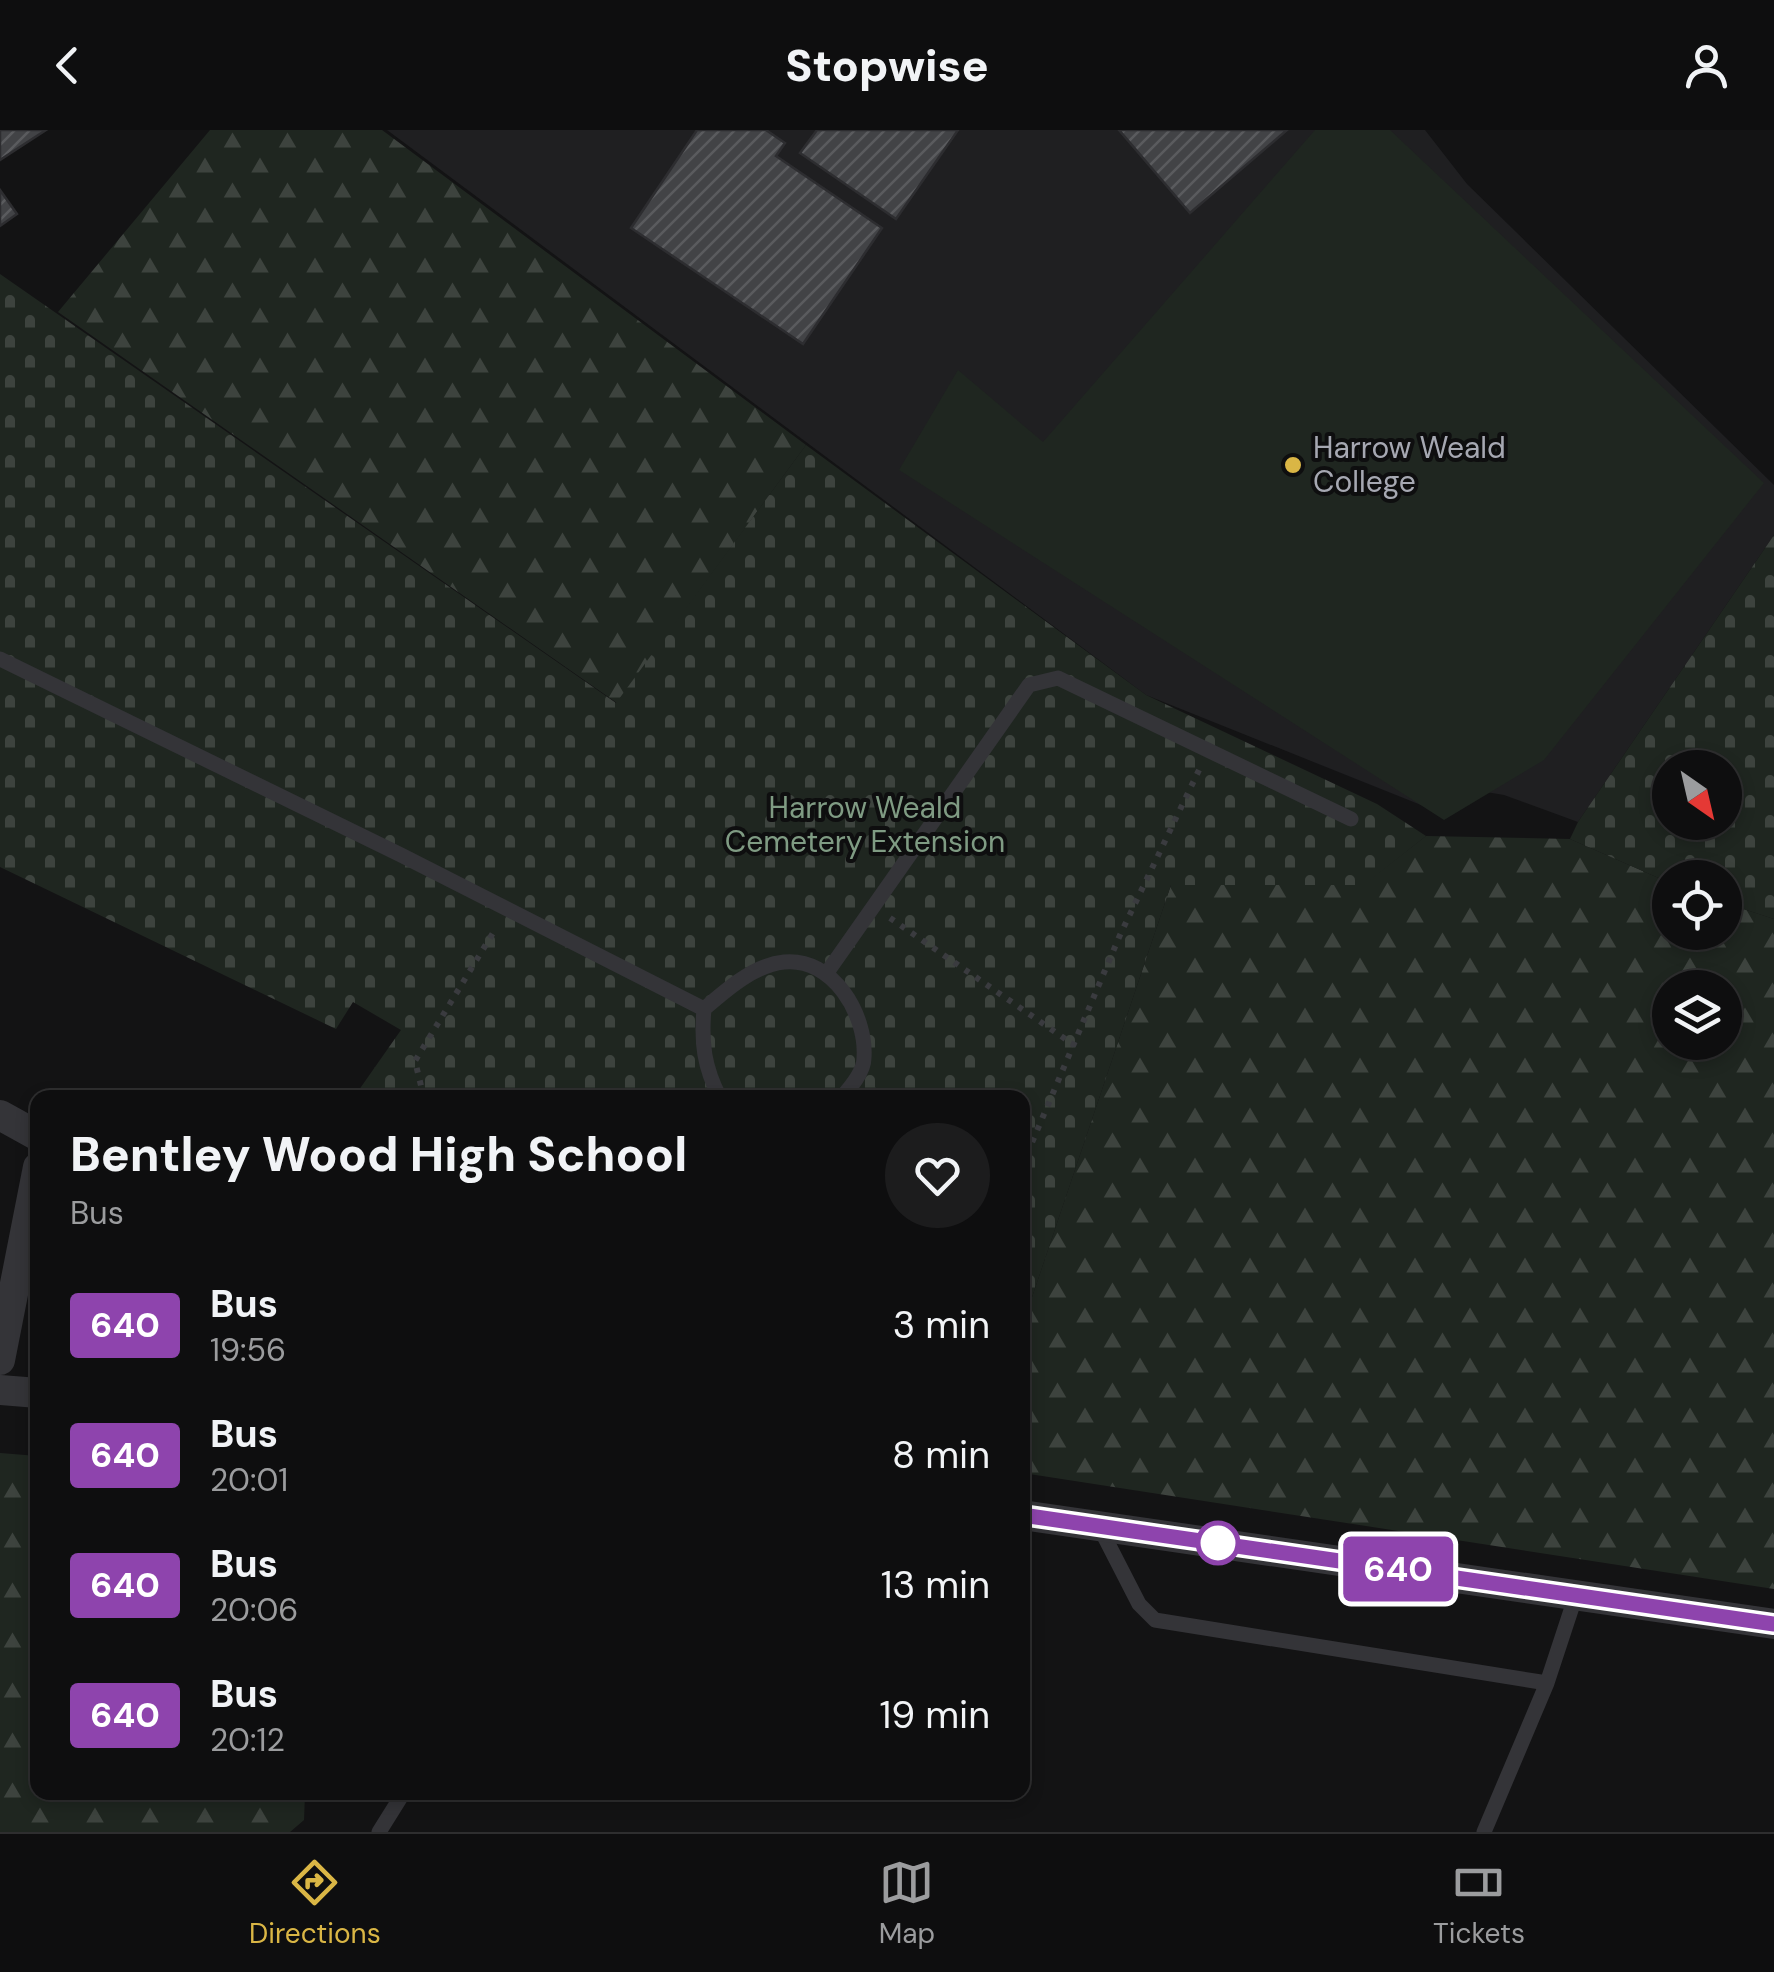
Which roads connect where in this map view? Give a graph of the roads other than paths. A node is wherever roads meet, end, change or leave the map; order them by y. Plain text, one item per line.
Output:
1 (0, 660) edge
2 (1351, 819) dead end
3 (826, 974) junction
4 (704, 1009) junction
5 (716, 1090) edge
6 (846, 1090) edge
7 (0, 1115) edge
8 (30, 1132) edge
9 (30, 1208) edge
10 (0, 1360) edge
11 (0, 1390) edge
12 (30, 1393) edge
13 (1030, 1516) edge
14 (1098, 1526) junction
15 (1576, 1594) junction
16 (1774, 1624) edge
17 (1547, 1684) junction
18 (399, 1800) edge
19 (379, 1832) edge
20 (1484, 1832) edge

1 - 4 lane
2 - 3 lane
3 - 4 lane
3 - 6 lane
4 - 5 lane
7 - 8 street
9 - 10 street
11 - 12 street
13 - 14 street
14 - 15 street
14 - 17 lane
15 - 16 street
15 - 17 lane
17 - 20 lane
18 - 19 lane

